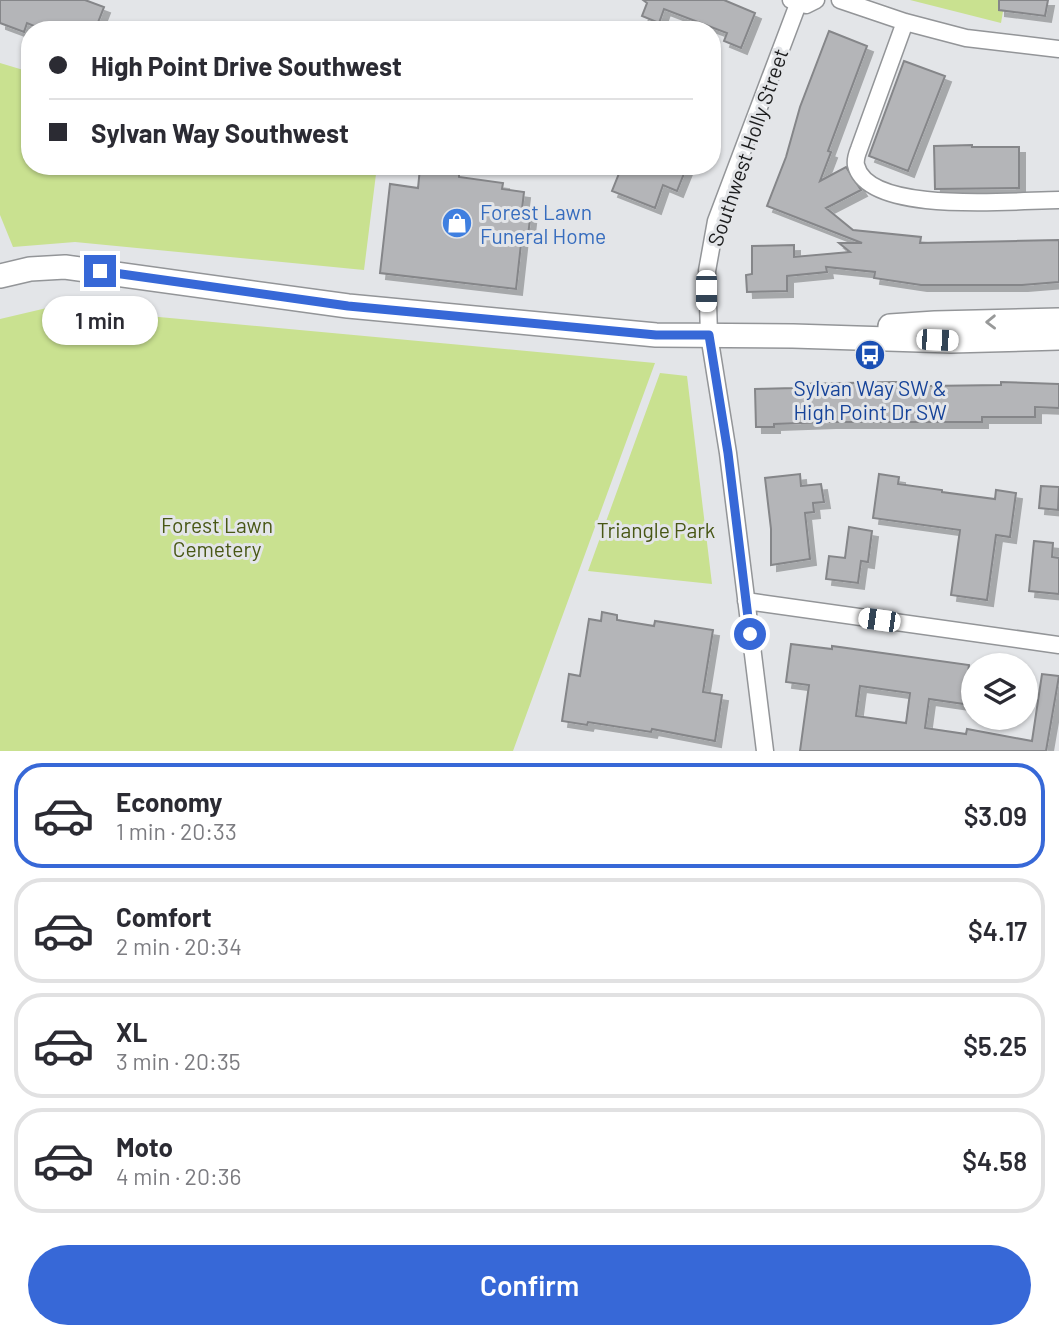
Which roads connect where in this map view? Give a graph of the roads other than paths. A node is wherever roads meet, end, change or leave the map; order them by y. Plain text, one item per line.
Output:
1 (816, 0) edge
2 (841, 0) edge
3 (794, 2) edge
4 (905, 22) junction
5 (1059, 49) edge
6 (1059, 200) edge
7 (0, 276) edge
8 (1059, 320) edge
9 (709, 335) junction
10 (793, 336) junction
11 (1059, 338) edge
12 (746, 601) junction
13 (1059, 645) edge
14 (765, 751) edge

1 - 3 street
2 - 4 street
3 - 9 street, Southwest Holly Street
4 - 5 street
4 - 6 street
7 - 9 street
8 -> 10 street
9 - 10 street
9 - 12 street, Southwest Holly Street
10 - 11 street
12 - 13 street
12 - 14 street, Southwest Holly Street

